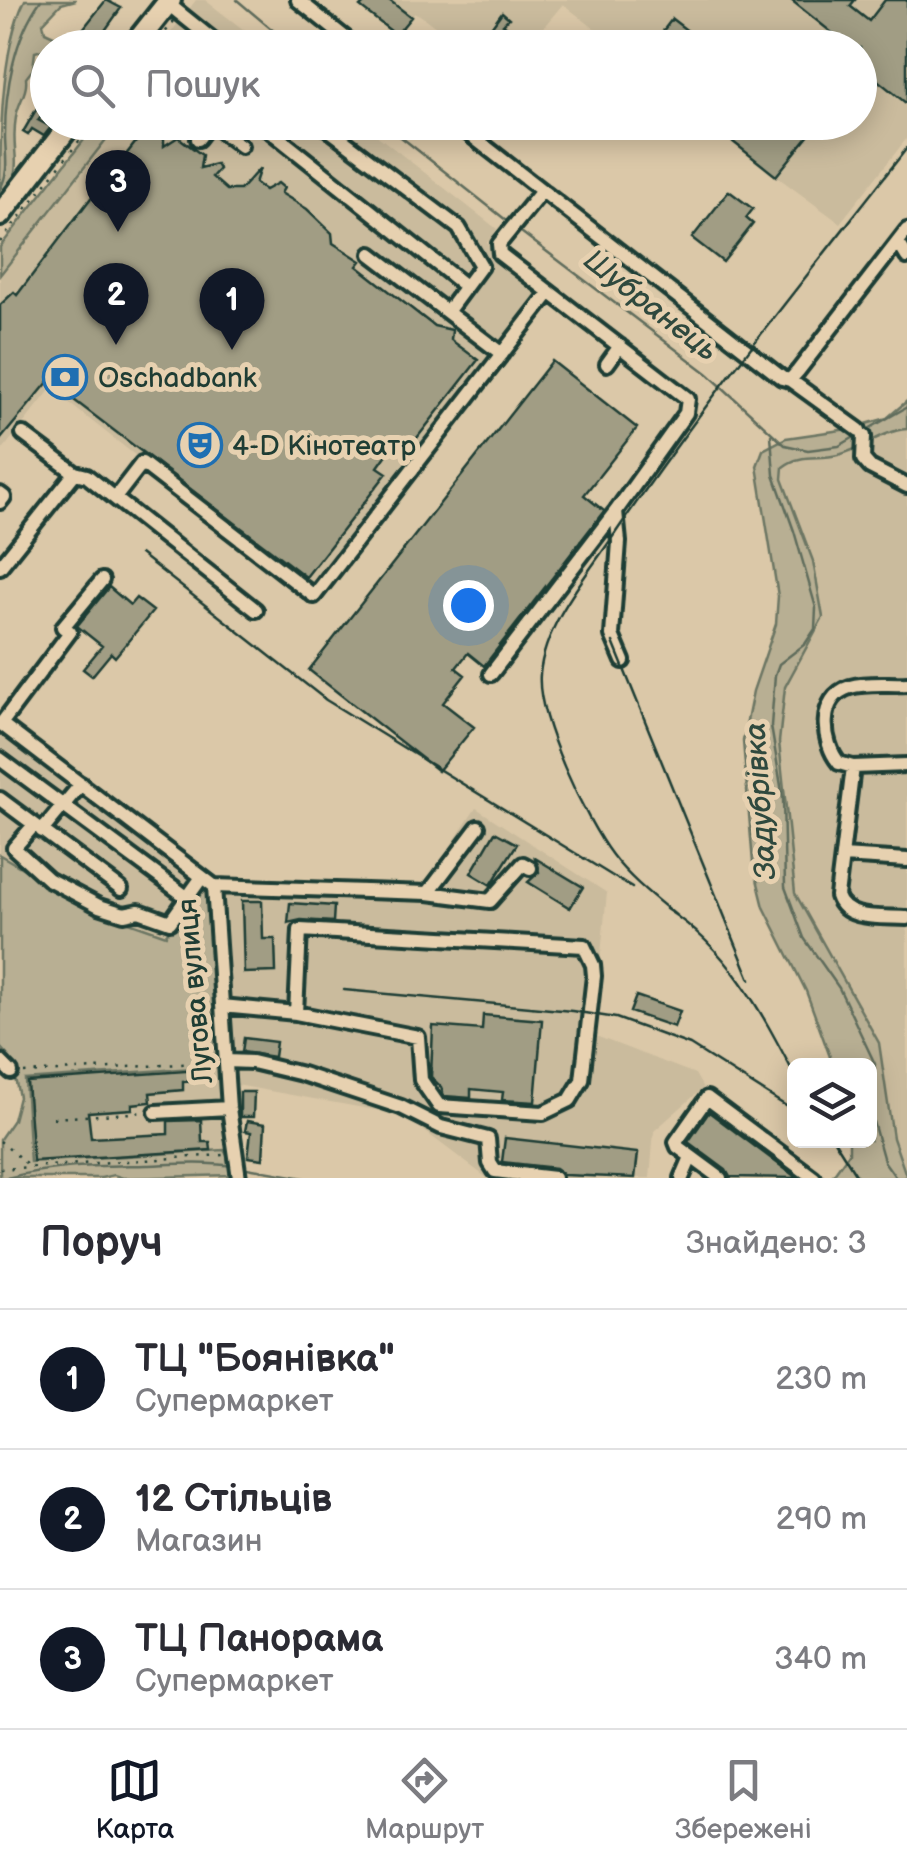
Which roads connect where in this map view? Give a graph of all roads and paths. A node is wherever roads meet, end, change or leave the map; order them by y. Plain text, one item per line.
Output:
1 (298, 0) edge
2 (173, 6) edge
3 (150, 30) edge
4 (162, 30) edge
5 (198, 30) edge
6 (336, 30) edge
7 (58, 140) edge
8 (80, 140) edge
9 (233, 140) edge
10 (282, 140) edge
11 (344, 140) edge
12 (477, 140) edge
13 (241, 146) dead end
14 (542, 190) junction
15 (0, 214) edge
16 (0, 242) edge
17 (901, 247) edge
18 (371, 254) dead end
19 (465, 286) junction
20 (549, 293) junction
21 (446, 312) junction
22 (620, 346) junction
23 (502, 354) junction
24 (606, 364) dead end
25 (790, 380) junction
26 (23, 434) dead end
27 (75, 473) junction
28 (907, 486) edge
29 (0, 494) edge
30 (115, 498) junction
31 (0, 502) edge
32 (616, 511) junction
33 (0, 567) edge
34 (102, 580) dead end
35 (256, 610) dead end
36 (624, 661) dead end
37 (491, 674) dead end
38 (907, 684) edge
39 (1, 723) edge
40 (0, 759) edge
41 (907, 766) edge
42 (853, 767) junction
43 (81, 784) junction
44 (0, 798) edge
45 (62, 806) junction
46 (478, 827) dead end
47 (38, 828) junction
48 (842, 856) junction
49 (907, 860) edge
50 (530, 868) dead end
51 (208, 881) junction
52 (121, 890) dead end
53 (428, 892) junction
54 (188, 898) junction
55 (907, 918) edge
56 (222, 1006) junction
57 (296, 1012) junction
58 (0, 1061) edge
59 (226, 1061) junction
60 (11, 1072) joint
61 (229, 1108) junction
62 (156, 1112) joint
63 (54, 1118) dead end
64 (0, 1142) edge
65 (236, 1155) junction
66 (691, 1156) junction
67 (30, 1166) junction
68 (0, 1169) edge
69 (239, 1177) edge
70 (554, 1178) edge
71 (682, 1178) edge
72 (720, 1178) edge
73 (814, 1178) edge

1 - 6 street
2 - 3 highway
2 - 4 path
2 - 5 street
7 - 15 highway
8 - 16 path
9 - 13 street
10 - 19 street
11 - 19 street
12 - 14 street
14 - 20 street
14 - 25 street
17 - 25 street
18 - 21 street
19 - 21 street
20 - 22 street
20 - 23 street
21 - 23 street
22 - 24 street
22 - 32 street
23 - 30 street
25 - 28 street
26 - 27 street
27 - 30 street
27 - 33 street
29 - 31 street
30 - 35 street
32 - 36 street
32 - 37 street
34 - 39 street
38 - 42 street
39 - 43 street, Лугова вулиця
40 - 45 street
41 - 42 street
42 - 48 street
43 - 45 street
43 - 51 street, Лугова вулиця
44 - 47 street
45 - 47 street
45 - 54 street
46 - 53 street
47 - 52 street
47 - 54 street
48 - 49 street
48 - 55 street
50 - 53 street
51 - 53 street
51 - 54 street
51 - 56 street, Лугова вулиця
56 - 57 street
56 - 59 street, Лугова вулиця
57 - 57 street
58 - 60 street
59 - 60 path
59 - 61 street, Лугова вулиця
59 - 70 street
61 - 62 street
61 - 65 street, Лугова вулиця
62 - 63 path
64 - 67 path
65 - 67 path
65 - 69 street, Лугова вулиця
66 - 71 street
66 - 72 street
66 - 73 street
67 - 68 path

